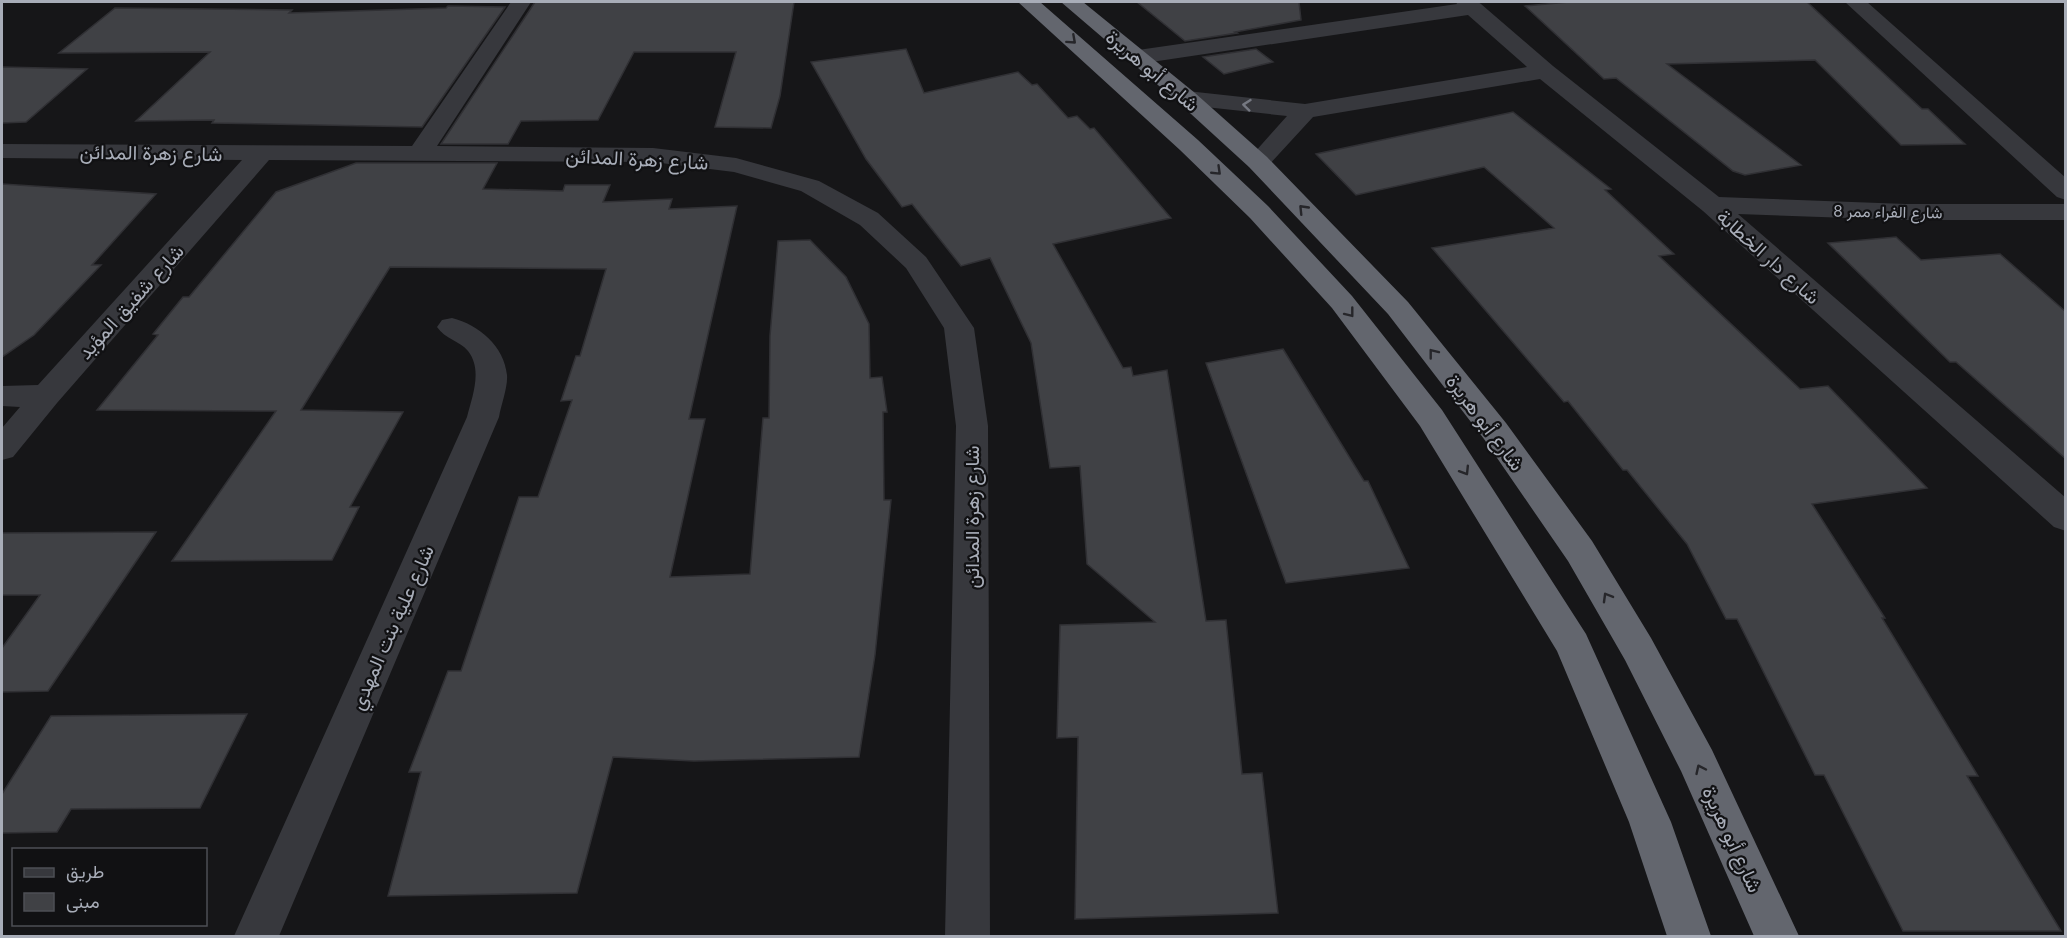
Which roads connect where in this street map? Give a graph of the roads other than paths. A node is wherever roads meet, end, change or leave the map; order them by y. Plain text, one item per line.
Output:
1 (521, 2) edge
2 (1028, 2) edge
3 (1071, 2) edge
4 (1856, 2) edge
5 (1470, 5) edge
6 (1138, 57) junction
7 (1545, 71) junction
8 (1187, 98) junction
9 (1305, 111) junction
10 (2, 151) edge
11 (420, 153) junction
12 (261, 154) junction
13 (1258, 162) junction
14 (2066, 192) edge
15 (1712, 205) junction
16 (2066, 212) edge
17 (452, 327) dead end
18 (2, 396) edge
19 (46, 396) junction
20 (2, 450) edge
21 (2066, 518) edge
22 (256, 936) edge
23 (968, 936) edge
24 (1689, 936) edge
25 (1777, 936) edge

1 - 11 street
2 -> 24 highway, شارع أبو هريرة
3 - 6 highway, شارع أبو هريرة
4 - 14 street
5 - 6 street
5 - 7 street, شارع دار الخطابة
6 - 8 highway, شارع أبو هريرة
7 - 9 street
7 - 15 street, شارع دار الخطابة
9 -> 8 street
8 - 13 highway, شارع أبو هريرة
9 - 13 street
10 - 12 street, شارع زهرة المدائن
11 - 12 street, شارع زهرة المدائن
11 - 23 street, شارع زهرة المدائن
12 - 19 street, شارع شفيق المؤيد
25 -> 13 highway, شارع أبو هريرة
15 - 16 street, شارع الفراء ممر 8
15 - 21 street, شارع دار الخطابة
17 - 22 street, شارع علية بنت المهدي
18 - 19 street
19 - 20 street, شارع شفيق المؤيد

